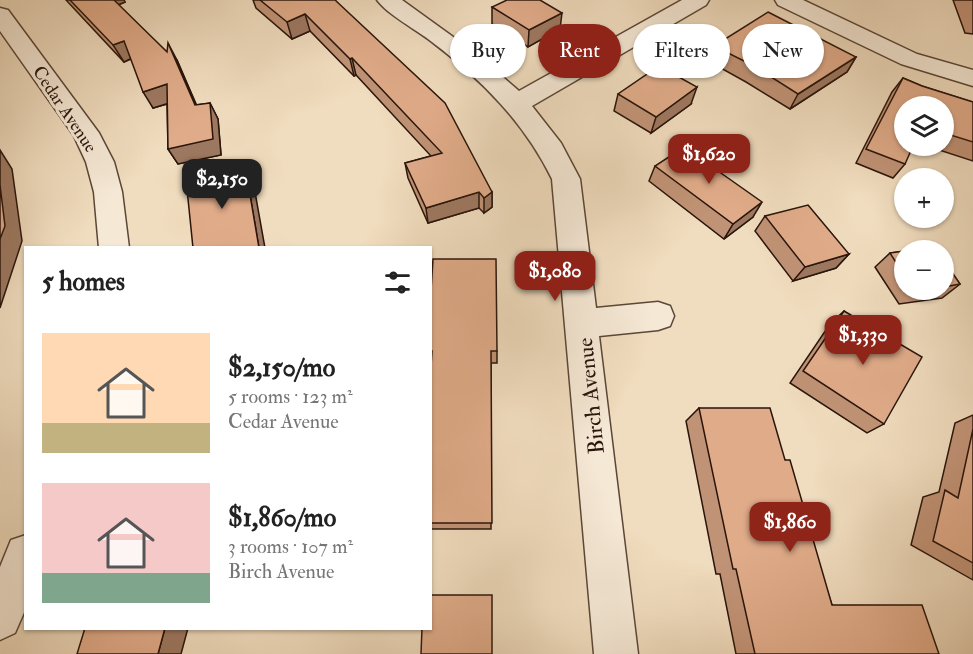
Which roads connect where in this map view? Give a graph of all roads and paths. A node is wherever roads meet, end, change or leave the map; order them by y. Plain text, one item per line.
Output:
1 (388, 0) edge
2 (698, 0) edge
3 (786, 0) edge
4 (0, 15) edge
5 (11, 51) edge
6 (973, 78) edge
7 (516, 104) junction
8 (114, 246) edge
9 (658, 316) dead end
10 (583, 324) junction
11 (24, 560) edge
12 (0, 618) edge
13 (616, 654) edge

1 - 7 street, Birch Avenue
2 - 7 street
3 - 6 street
4 - 5 street, Cedar Avenue
5 - 8 street, Cedar Avenue
7 - 10 street, Birch Avenue
9 - 10 street
10 - 13 street, Birch Avenue
11 - 12 street

